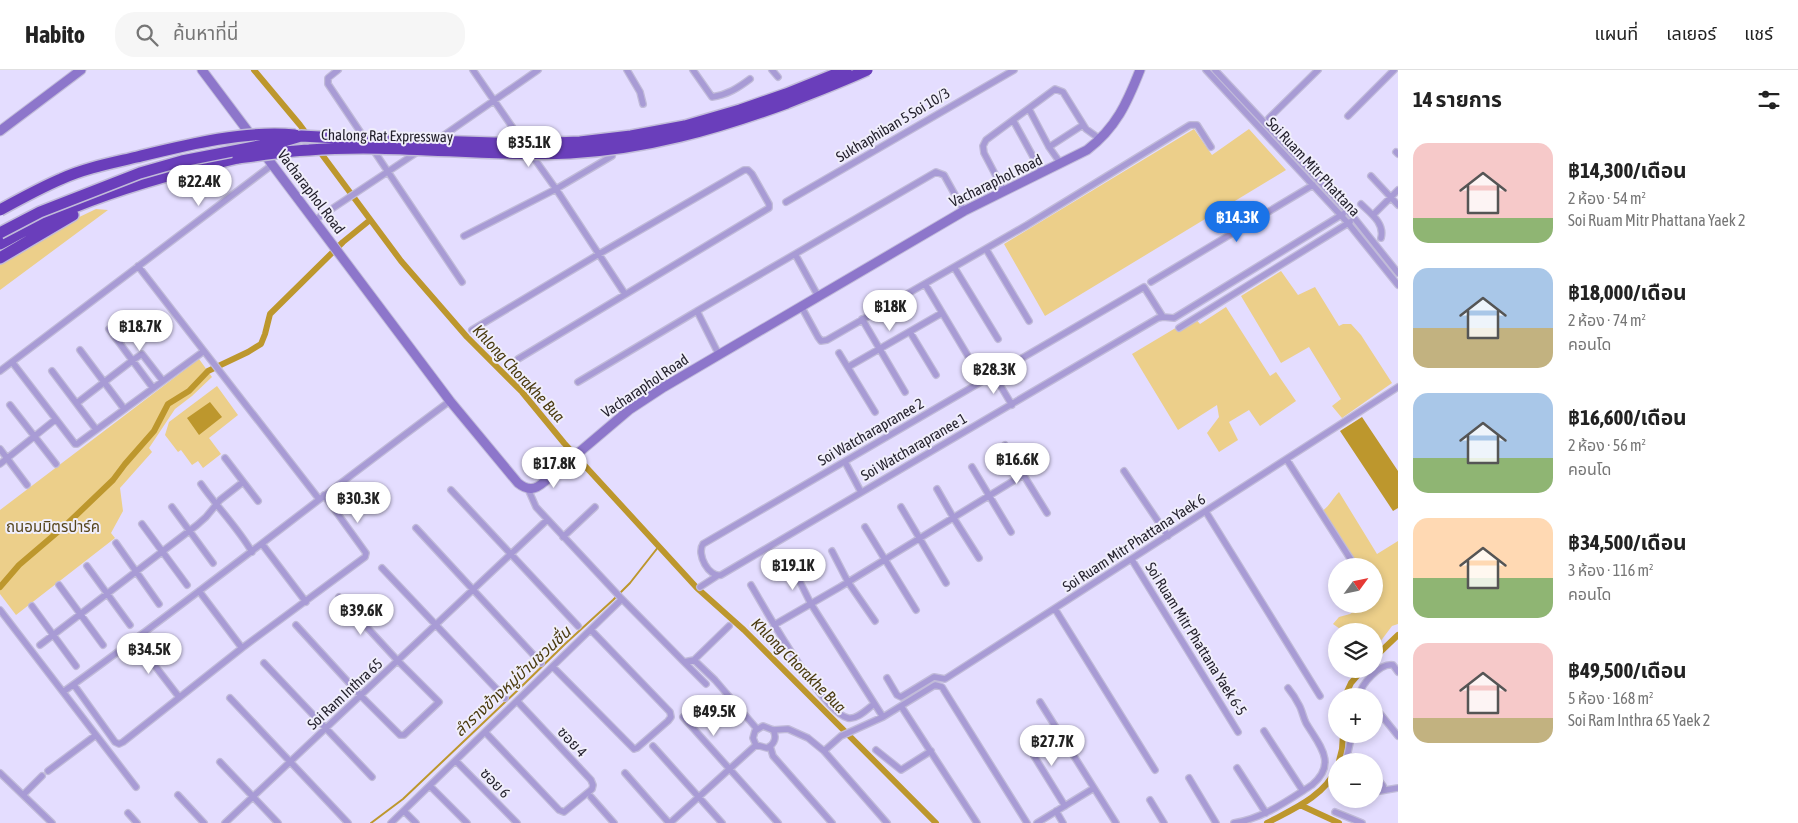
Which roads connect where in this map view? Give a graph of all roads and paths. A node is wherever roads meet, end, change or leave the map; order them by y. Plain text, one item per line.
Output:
1 (81, 70) edge
2 (202, 70) edge
3 (338, 70) edge
4 (473, 70) edge
5 (538, 70) edge
6 (627, 70) edge
7 (693, 70) edge
8 (772, 70) edge
9 (846, 70) edge
10 (867, 70) edge
11 (1014, 70) edge
12 (1140, 70) edge
13 (1206, 70) edge
14 (1214, 70) edge
15 (1318, 70) edge
16 (1394, 70) edge
17 (778, 77) dead end
18 (750, 79) dead end
19 (493, 100) junction
20 (643, 104) dead end
21 (1029, 109) junction
22 (1348, 116) dead end
23 (1268, 118) dead end
24 (1013, 120) junction
25 (1083, 124) junction
26 (0, 131) edge
27 (301, 136) junction
28 (1100, 139) junction
29 (1049, 147) junction
30 (1211, 147) dead end
31 (612, 156) dead end
32 (1061, 164) junction
33 (272, 165) junction
34 (388, 171) junction
35 (1042, 173) junction
36 (1370, 176) dead end
37 (1313, 185) junction
38 (556, 189) junction
39 (1398, 190) edge
40 (1004, 191) junction
41 (98, 198) junction
42 (1390, 198) junction
43 (786, 202) dead end
44 (1361, 204) dead end
45 (1398, 206) edge
46 (0, 210) edge
47 (964, 211) junction
48 (1347, 211) junction
49 (1341, 215) junction
50 (1372, 216) junction
51 (1354, 219) junction
52 (315, 220) junction
53 (1348, 223) junction
54 (0, 234) edge
55 (464, 236) dead end
56 (1380, 238) dead end
57 (0, 244) edge
58 (986, 248) junction
59 (599, 254) junction
60 (794, 254) junction
61 (0, 258) edge
62 (138, 266) junction
63 (954, 267) junction
64 (1398, 273) edge
65 (462, 282) dead end
66 (1151, 282) dead end
67 (925, 284) junction
68 (1398, 285) edge
69 (625, 294) junction
70 (818, 296) junction
71 (801, 306) junction
72 (697, 311) junction
73 (942, 313) junction
74 (1162, 317) junction
75 (862, 319) junction
76 (1029, 321) dead end
77 (140, 326) dead end
78 (1179, 328) dead end
79 (109, 329) dead end
80 (472, 330) dead end
81 (910, 332) junction
82 (998, 339) dead end
83 (119, 342) junction
84 (80, 350) dead end
85 (204, 350) junction
86 (880, 350) junction
87 (839, 353) dead end
88 (719, 354) junction
89 (968, 356) dead end
90 (518, 359) dead end
91 (132, 360) junction
92 (12, 362) junction
93 (848, 367) junction
94 (0, 370) edge
95 (52, 372) dead end
96 (936, 375) dead end
97 (994, 375) junction
98 (163, 381) junction
99 (104, 382) junction
100 (578, 382) dead end
101 (1398, 387) edge
102 (154, 388) junction
103 (905, 392) dead end
104 (450, 401) junction
105 (77, 404) junction
106 (10, 405) dead end
107 (1012, 405) junction
108 (122, 406) dead end
109 (875, 412) dead end
110 (56, 419) junction
111 (95, 428) dead end
112 (34, 436) junction
113 (1006, 445) dead end
114 (0, 449) edge
115 (7, 458) junction
116 (225, 458) dead end
117 (1287, 460) junction
118 (845, 462) junction
119 (0, 464) edge
120 (56, 464) dead end
121 (972, 468) dead end
122 (1124, 471) dead end
123 (1023, 475) junction
124 (243, 482) junction
125 (201, 484) dead end
126 (28, 485) dead end
127 (528, 489) junction
128 (937, 489) dead end
129 (451, 490) dead end
130 (861, 492) junction
131 (324, 495) junction
132 (989, 497) junction
133 (319, 500) junction
134 (258, 501) dead end
135 (216, 505) junction
136 (595, 507) dead end
137 (900, 507) dead end
138 (172, 508) dead end
139 (1206, 512) junction
140 (1048, 513) dead end
141 (953, 518) junction
142 (547, 520) junction
143 (142, 524) dead end
144 (865, 527) dead end
145 (416, 528) dead end
146 (189, 531) junction
147 (1011, 532) dead end
148 (1168, 536) junction
149 (563, 537) junction
150 (918, 538) junction
151 (116, 543) dead end
152 (262, 544) junction
153 (832, 551) dead end
154 (163, 552) junction
155 (252, 552) junction
156 (510, 554) junction
157 (979, 558) dead end
158 (1350, 558) edge
159 (884, 560) junction
160 (1132, 560) junction
161 (213, 563) dead end
162 (87, 566) dead end
163 (382, 568) dead end
164 (794, 570) dead end
165 (136, 572) junction
166 (717, 576) junction
167 (848, 582) junction
168 (946, 583) dead end
169 (59, 585) dead end
170 (187, 585) dead end
171 (751, 585) dead end
172 (700, 586) dead end
173 (474, 590) junction
174 (199, 591) junction
175 (107, 594) junction
176 (619, 596) junction
177 (340, 597) dead end
178 (306, 602) junction
179 (160, 604) dead end
180 (811, 604) junction
181 (32, 606) dead end
182 (1055, 608) junction
183 (0, 610) edge
184 (916, 610) dead end
185 (81, 614) junction
186 (875, 621) dead end
187 (296, 625) dead end
188 (436, 625) junction
189 (774, 625) junction
190 (130, 626) dead end
191 (578, 626) dead end
192 (729, 626) dead end
193 (591, 630) junction
194 (53, 635) junction
195 (135, 640) junction
196 (40, 645) dead end
197 (103, 645) dead end
198 (242, 648) junction
199 (694, 660) junction
200 (398, 661) junction
201 (684, 662) junction
202 (264, 663) dead end
203 (541, 663) dead end
204 (76, 666) dead end
205 (553, 667) junction
206 (1398, 672) edge
207 (887, 678) dead end
208 (706, 684) dead end
209 (74, 685) junction
210 (1288, 688) dead end
211 (1362, 688) edge
212 (63, 692) junction
213 (361, 696) junction
214 (1320, 696) dead end
215 (179, 697) junction
216 (230, 698) dead end
217 (505, 698) dead end
218 (518, 702) junction
219 (1040, 702) dead end
220 (874, 704) junction
221 (901, 706) junction
222 (683, 717) dead end
223 (883, 717) junction
224 (1383, 717) edge
225 (327, 729) junction
226 (757, 729) junction
227 (772, 730) junction
228 (1264, 731) dead end
229 (485, 732) junction
230 (1238, 732) dead end
231 (1060, 733) junction
232 (96, 735) junction
233 (1398, 736) edge
234 (756, 744) junction
235 (654, 746) dead end
236 (770, 746) junction
237 (876, 750) dead end
238 (824, 751) junction
239 (930, 751) junction
240 (456, 761) junction
241 (220, 762) dead end
242 (289, 762) junction
243 (1237, 768) dead end
244 (730, 770) junction
245 (1155, 770) dead end
246 (48, 771) dead end
247 (625, 773) dead end
248 (0, 774) edge
249 (42, 776) dead end
250 (372, 777) dead end
251 (1189, 778) dead end
252 (430, 786) junction
253 (1383, 786) edge
254 (136, 787) dead end
255 (1094, 788) junction
256 (1398, 788) edge
257 (1384, 790) joint
258 (1303, 791) junction
259 (178, 795) dead end
260 (23, 796) junction
261 (252, 796) junction
262 (591, 797) dead end
263 (699, 797) junction
264 (1150, 800) dead end
265 (1065, 806) junction
266 (404, 811) junction
267 (1335, 812) dead end
268 (128, 813) dead end
269 (1057, 813) junction
270 (1266, 813) junction
271 (52, 823) edge
272 (137, 823) edge
273 (204, 823) edge
274 (224, 823) edge
275 (278, 823) edge
276 (348, 823) edge
277 (391, 823) edge
278 (416, 823) edge
279 (467, 823) edge
280 (516, 823) edge
281 (614, 823) edge
282 (669, 823) edge
283 (722, 823) edge
284 (778, 823) edge
285 (832, 823) edge
286 (887, 823) edge
287 (977, 823) edge
288 (1027, 823) edge
289 (1037, 823) edge
290 (1063, 823) edge
291 (1116, 823) edge
292 (1164, 823) edge
293 (1216, 823) edge
294 (1234, 823) edge
295 (1362, 823) edge

1 - 26 main road
2 - 33 main road, Vacharaphol Road
3 - 34 street
4 - 19 street
5 - 19 street
6 - 20 street
7 - 18 street
8 - 17 street
9 - 27 highway, Chalong Rat Expressway, bridge
10 - 41 highway, Chalong Rat Expressway, bridge
11 - 43 street, Sukhaphiban 5 Soi 10/3
12 - 28 main road, Vacharaphol Road
13 - 37 street, Soi Ruam Mitr Phattana
14 - 48 street, Soi Ruam Mitr Phattana
15 - 23 street
16 - 22 street
19 - 34 street
19 - 38 street
21 - 24 street
21 - 25 street
21 - 29 street
24 - 35 street
24 - 40 street
25 - 28 street
25 - 29 street
27 - 46 highway, bridge
27 - 54 highway, Chalong Rat Expressway, bridge
28 - 32 main road, Vacharaphol Road
29 - 32 street
30 - 58 street
31 - 38 street
32 - 35 main road, Vacharaphol Road
33 - 52 main road, Vacharaphol Road
33 - 62 street
34 - 52 street
34 - 65 street
35 - 40 main road, Vacharaphol Road
36 - 42 street
37 - 49 street, Soi Ruam Mitr Phattana
37 - 66 street
38 - 55 street
38 - 59 street
39 - 42 street
40 - 47 main road, Vacharaphol Road
41 - 57 highway, Chalong Rat Expressway
41 - 61 highway
42 - 45 street
42 - 50 street
44 - 50 street
47 - 60 street
47 - 70 main road, Vacharaphol Road
48 - 49 street, Soi Watcharapranee 1
48 - 51 street, Soi Ruam Mitr Phattana
49 - 53 street, Soi Ruam Mitr Phattana
49 - 74 street, Soi Watcharapranee 1
50 - 56 street
51 - 53 street
51 - 64 street, Soi Ruam Mitr Phattana
52 - 104 main road, Vacharaphol Road
53 - 68 street, Soi Ruam Mitr Phattana
53 - 78 street
58 - 63 street
58 - 76 street
59 - 69 street
59 - 69 street
59 - 80 street
60 - 70 street
60 - 72 street
62 - 85 street
62 - 92 street
63 - 67 street
63 - 82 street
67 - 73 street
67 - 75 street
69 - 90 street
70 - 71 main road, Vacharaphol Road
71 - 75 street
71 - 88 main road, Vacharaphol Road
72 - 88 street
72 - 100 street
73 - 81 street
73 - 89 street
74 - 97 street, Soi Watcharapranee 2
74 - 107 street, Soi Watcharapranee 1
75 - 86 street
77 - 83 street
79 - 83 street
81 - 86 street
81 - 96 street
83 - 91 street
84 - 99 street
85 - 98 street
85 - 133 street
86 - 93 street
86 - 103 street
87 - 93 street
88 - 127 main road, Vacharaphol Road
91 - 98 street
91 - 99 street
91 - 102 street
92 - 94 street
92 - 110 street
93 - 109 street
95 - 105 street
97 - 107 street
97 - 118 street, Soi Watcharapranee 2
98 - 102 street
99 - 105 street
99 - 108 street
101 - 117 street, Soi Ruam Mitr Phattana Yaek 6
102 - 110 street
104 - 127 main road, Vacharaphol Road
104 - 131 street
105 - 111 street
106 - 112 street
107 - 130 street, Soi Watcharapranee 1
110 - 112 street
112 - 115 street
112 - 120 street
113 - 123 street
114 - 115 street
115 - 119 street
115 - 126 street
116 - 124 street
117 - 139 street, Soi Ruam Mitr Phattana Yaek 6
117 - 158 street
118 - 130 street
118 - 166 street, Soi Watcharapranee 2
121 - 132 street
122 - 148 street
123 - 132 street
123 - 140 street
124 - 134 street
124 - 135 street
125 - 135 street
127 - 142 street
128 - 141 street
129 - 156 street
130 - 166 street, Soi Watcharapranee 1
131 - 133 street
131 - 178 street
132 - 141 street
132 - 147 street
133 - 152 street
135 - 146 street
135 - 155 street
136 - 149 street
137 - 150 street
138 - 146 street
139 - 148 street, Soi Ruam Mitr Phattana Yaek 6
139 - 214 street
141 - 150 street
141 - 157 street
142 - 149 street
142 - 156 street, Soi Ram Inthra 65
143 - 154 street
144 - 159 street
145 - 173 street
146 - 154 street
146 - 161 street
148 - 160 street, Soi Ruam Mitr Phattana Yaek 6
149 - 176 street
150 - 159 street
150 - 168 street
151 - 165 street
152 - 155 street
152 - 178 street
153 - 167 street
154 - 165 street
154 - 170 street
155 - 174 street
156 - 173 street, Soi Ram Inthra 65
156 - 191 street
159 - 167 street
159 - 184 street
160 - 182 street, Soi Ruam Mitr Phattana Yaek 6
160 - 230 street, Soi Ruam Mitr Phattana Yaek 6-5
162 - 175 street
163 - 188 street
164 - 180 street
165 - 175 street
165 - 179 street
166 - 172 street, Soi Watcharapranee 1
167 - 180 street
167 - 186 street
169 - 185 street
171 - 189 street
173 - 188 street, Soi Ram Inthra 65
173 - 203 street
174 - 195 street
174 - 198 street
175 - 185 street
175 - 190 street
176 - 193 street
176 - 201 street
177 - 200 street
178 - 198 street
180 - 189 street
180 - 220 street
181 - 194 street
182 - 207 street, Soi Ruam Mitr Phattana Yaek 6
182 - 245 street
183 - 212 street
185 - 194 street
185 - 197 street
187 - 213 street
188 - 200 street, Soi Ram Inthra 65
188 - 217 street
189 - 220 street
192 - 199 street
193 - 205 street
193 - 205 street
194 - 196 street
194 - 204 street
195 - 209 street
195 - 215 street
198 - 215 street
199 - 201 street
199 - 226 street
200 - 213 street, Soi Ram Inthra 65
200 - 213 street
201 - 208 street
202 - 225 street
205 - 218 street
206 - 211 street
209 - 212 street
209 - 215 street
210 - 258 street
212 - 232 street
213 - 225 street, Soi Ram Inthra 65
216 - 242 street
218 - 229 street
218 - 229 street, ซอย 4
219 - 231 street
220 - 223 street
221 - 223 street
221 - 239 street
221 - 288 street
222 - 244 street
223 - 238 street
224 - 233 street
225 - 242 street, Soi Ram Inthra 65
225 - 250 street
226 - 227 street
226 - 234 street
227 - 236 street
227 - 238 street
228 - 258 street
229 - 240 street
231 - 255 street
231 - 265 street
232 - 246 street
232 - 254 street
234 - 236 street
234 - 244 street
235 - 263 street
236 - 285 street
237 - 239 street
238 - 286 street
239 - 287 street
240 - 252 street
240 - 280 street, ซอย 6
241 - 261 street
242 - 261 street, Soi Ram Inthra 65
242 - 276 street
243 - 270 street
244 - 263 street
244 - 284 street
247 - 282 street
248 - 260 street
249 - 260 street
251 - 293 street
252 - 266 street
252 - 279 street
253 - 257 street
255 - 265 street
255 - 291 street
256 - 257 street
258 - 270 street
259 - 273 street
260 - 271 street
261 - 274 street, Soi Ram Inthra 65
261 - 275 street
262 - 281 street
263 - 282 street
263 - 283 street
264 - 292 street
265 - 269 street
266 - 277 street
266 - 278 street
267 - 295 street
268 - 272 street
269 - 289 street
269 - 290 street
270 - 294 street

